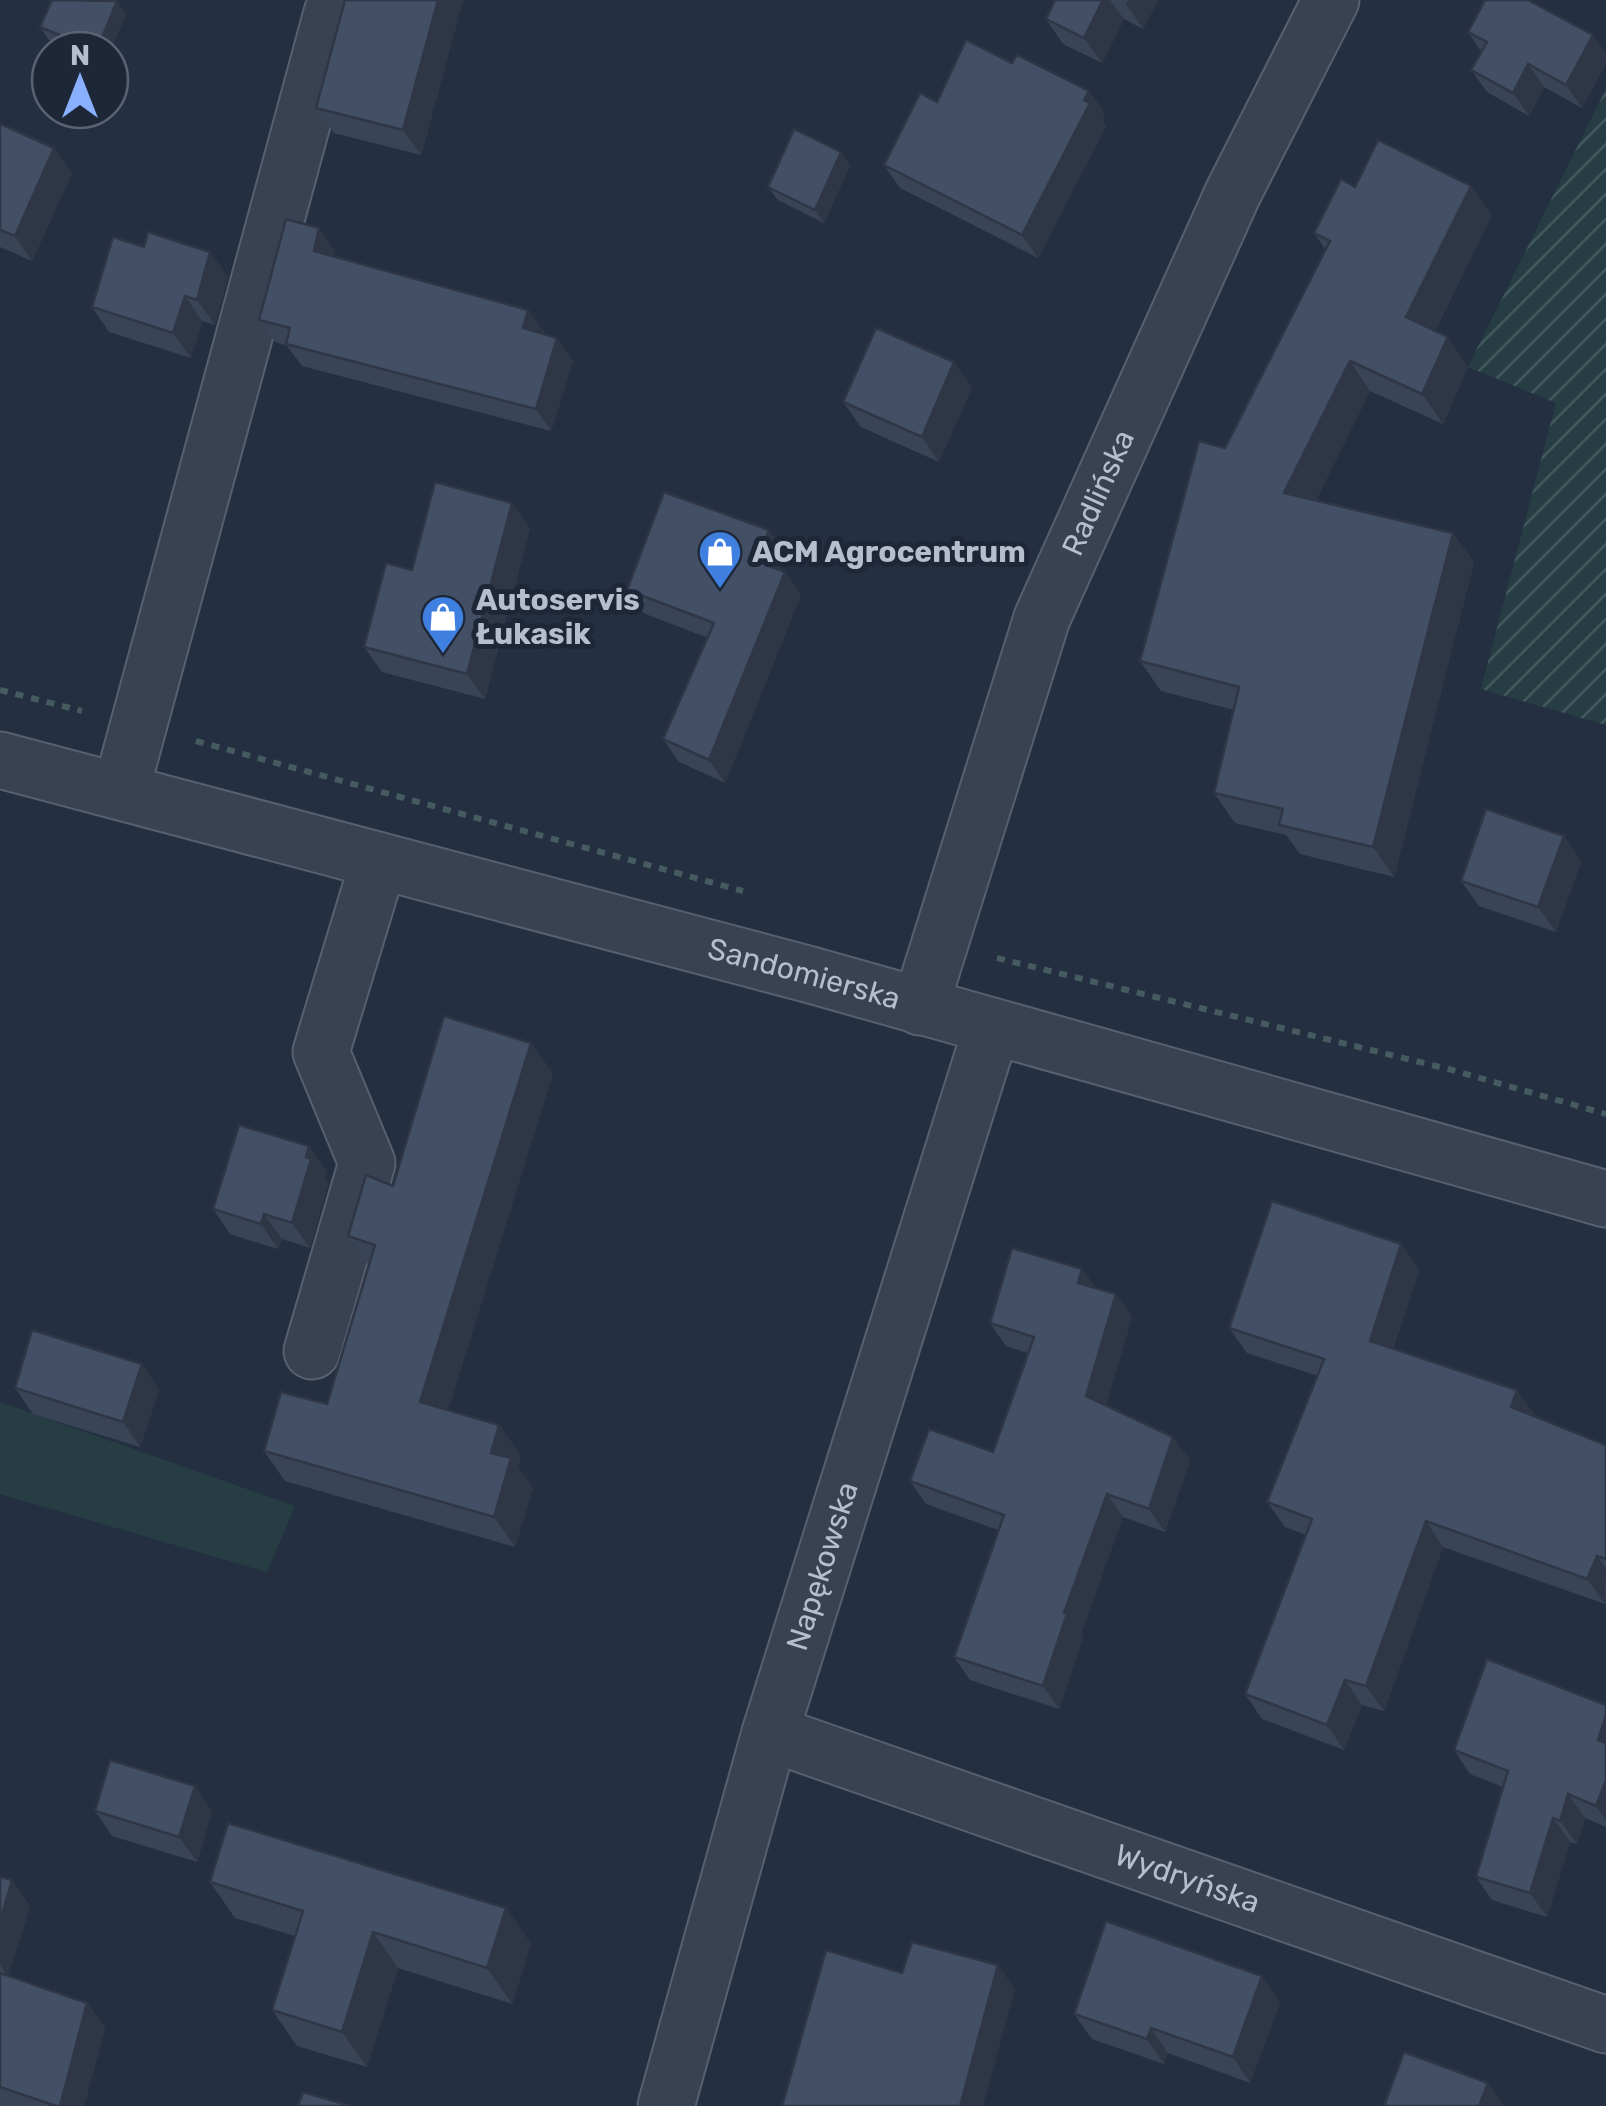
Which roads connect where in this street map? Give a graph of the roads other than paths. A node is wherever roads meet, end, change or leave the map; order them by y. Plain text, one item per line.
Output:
1 (1330, 0) edge
2 (332, 13) dead end
3 (0, 760) edge
4 (121, 790) junction
5 (379, 860) junction
6 (920, 1007) junction
7 (992, 1028) junction
8 (1606, 1199) edge
9 (312, 1351) dead end
10 (770, 1732) junction
11 (1606, 2025) edge
12 (666, 2106) edge

1 - 6 street, Radlińska
2 - 4 street
3 - 4 street, Sandomierska
4 - 5 street, Sandomierska
5 - 6 street, Sandomierska
5 - 9 street
6 - 7 street, Sandomierska
7 - 8 street, Sandomierska
7 - 10 street, Napękowska
10 - 11 street, Wydryńska
10 - 12 street, Napękowska

